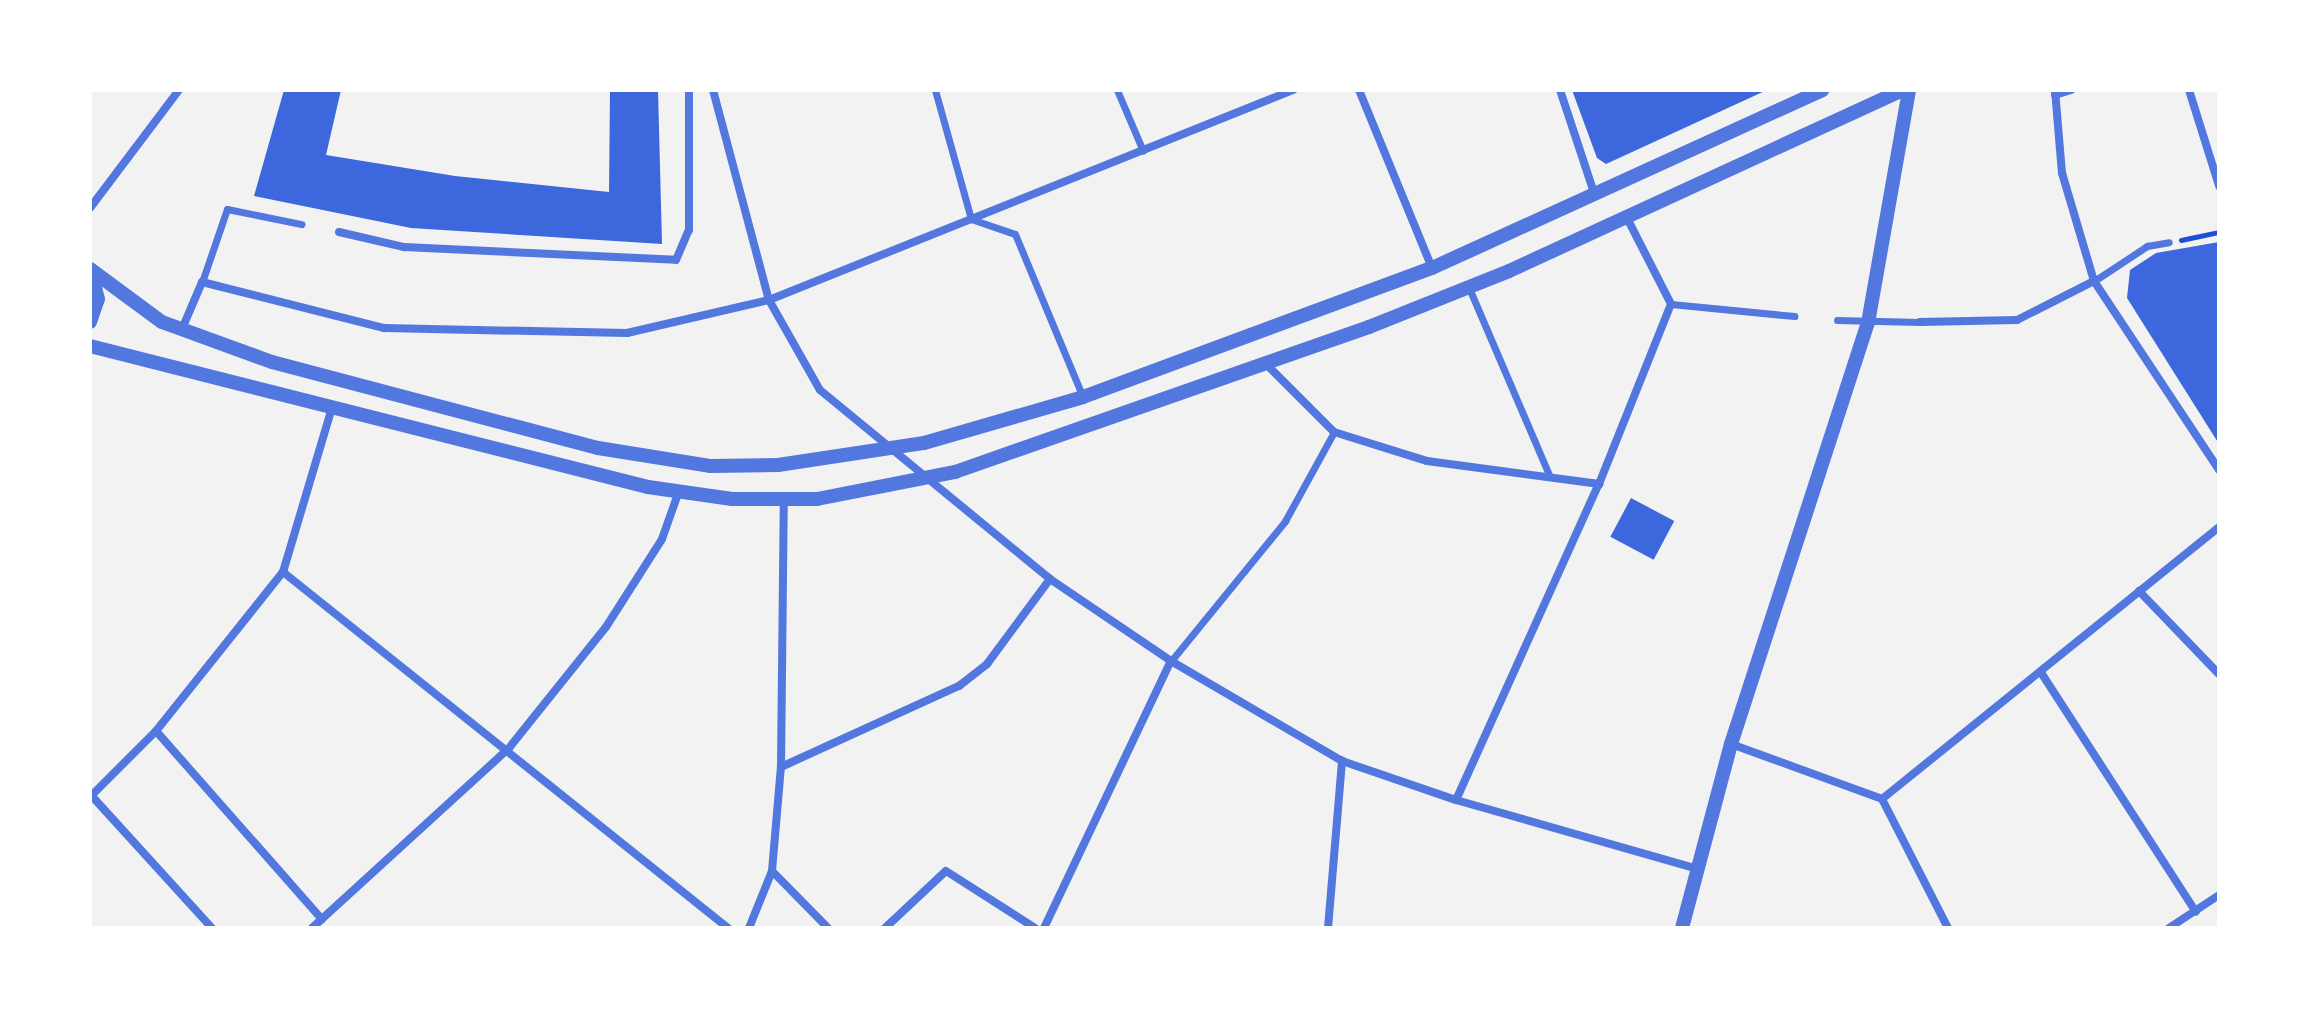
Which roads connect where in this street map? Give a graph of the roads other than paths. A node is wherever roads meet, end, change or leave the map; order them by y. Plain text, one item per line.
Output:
1 (179, 90) edge
2 (689, 90) edge
3 (713, 90) edge
4 (935, 90) edge
5 (1117, 90) edge
6 (1293, 90) edge
7 (1359, 90) edge
8 (1560, 90) edge
9 (1822, 90) edge
10 (1902, 90) edge
11 (1909, 90) edge
12 (2071, 90) edge
13 (2189, 90) edge
14 (2055, 92) edge
15 (1143, 151) junction
16 (2219, 186) edge
17 (1595, 197) junction
18 (90, 208) edge
19 (1627, 218) junction
20 (971, 219) junction
21 (301, 224) dead end
22 (339, 232) dead end
23 (2169, 242) road end
24 (1432, 268) junction
25 (90, 270) edge
26 (2094, 281) junction
27 (202, 282) junction
28 (1469, 288) junction
29 (769, 300) junction
30 (1671, 304) junction
31 (1794, 316) dead end
32 (1837, 320) dead end
33 (90, 322) edge
34 (1920, 322) joint
35 (1868, 323) junction
36 (182, 329) junction
37 (90, 346) edge
38 (1265, 363) junction
39 (1083, 397) junction
40 (332, 408) junction
41 (1334, 432) junction
42 (889, 450) junction
43 (2219, 470) edge
44 (1549, 475) junction
45 (924, 479) junction
46 (1599, 484) junction
47 (679, 491) junction
48 (784, 501) junction
49 (2219, 527) edge
50 (283, 572) junction
51 (1050, 579) junction
52 (2139, 591) junction
53 (1171, 661) junction
54 (2042, 674) junction
55 (2219, 674) edge
56 (156, 731) junction
57 (1731, 744) junction
58 (509, 748) junction
59 (1342, 761) junction
60 (781, 767) junction
61 (90, 795) edge
62 (1882, 799) junction
63 (1456, 800) junction
64 (1701, 870) junction
65 (772, 871) junction
66 (2219, 895) edge
67 (2196, 912) junction
68 (322, 919) junction
69 (212, 928) edge
70 (312, 928) edge
71 (728, 928) edge
72 (749, 928) edge
73 (828, 928) edge
74 (885, 928) edge
75 (1035, 928) edge
76 (1044, 928) edge
77 (1328, 928) edge
78 (1682, 928) edge
79 (1948, 928) edge
80 (2169, 928) edge

1 - 18 street
2 - 22 street
3 - 29 street
4 - 20 street
5 - 15 street
6 - 15 street
7 - 24 street
8 - 17 street
9 - 17 street
10 - 19 street
11 - 35 street
12 - 14 street
13 - 16 street
14 - 26 street
15 - 20 street
17 - 24 street
19 - 28 street
19 - 30 street
20 - 29 street
20 - 39 street
21 - 27 street
23 - 26 street
24 - 39 street
25 - 33 street
25 - 36 street
26 - 34 street
26 - 43 street
27 - 29 street
27 - 36 street
28 - 38 street
28 - 44 street
29 - 42 street
30 - 31 street
30 - 46 street
32 - 35 street
34 - 35 street
35 - 57 street
36 - 42 street
37 - 40 street
38 - 41 street
38 - 45 street
39 - 42 street
40 - 47 street
40 - 50 street
41 - 44 street
41 - 53 street
42 - 45 street
44 - 46 street
45 - 48 street
45 - 51 street
46 - 63 street
47 - 48 street
47 - 58 street
48 - 60 street
49 - 52 street
50 - 56 street
50 - 58 street
51 - 53 street
51 - 60 street
52 - 54 street
52 - 55 street
53 - 59 street
53 - 76 street
54 - 62 street
54 - 67 street
56 - 61 street
56 - 68 street
57 - 62 street
57 - 64 street
58 - 68 street
58 - 71 street
59 - 63 street
59 - 77 street
60 - 65 street
61 - 69 street
62 - 79 street
63 - 64 street
64 - 78 street
65 - 72 street
65 - 73 street
66 - 67 street
67 - 80 street
68 - 70 street
74 - 75 street

